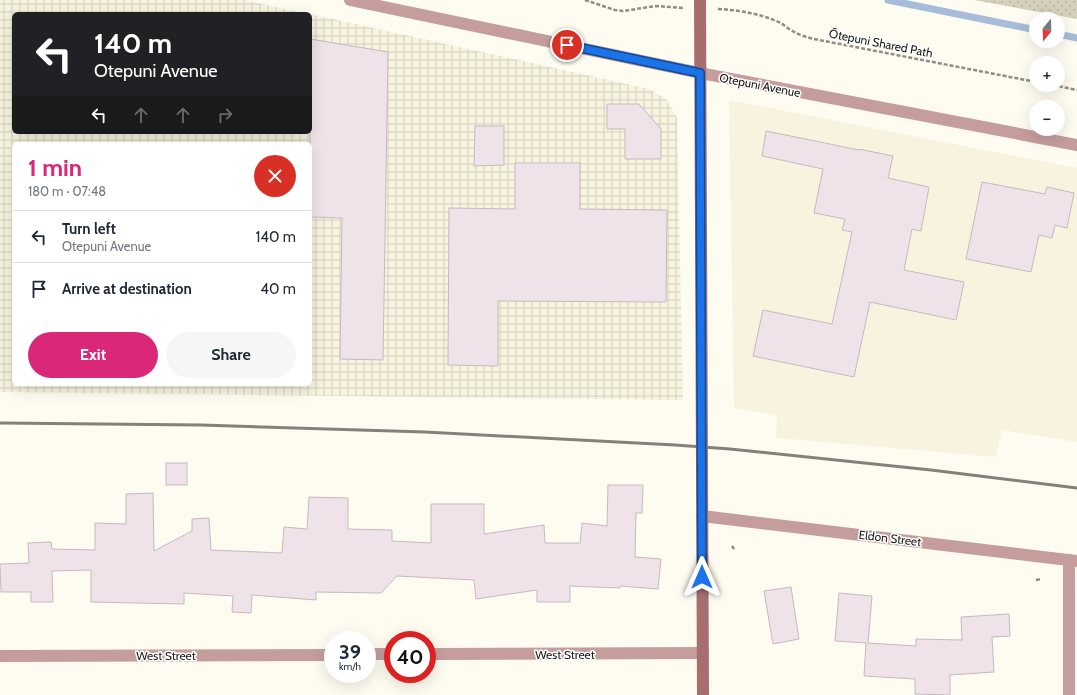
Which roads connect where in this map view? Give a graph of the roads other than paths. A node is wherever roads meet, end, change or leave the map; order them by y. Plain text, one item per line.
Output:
1 (350, 0) edge
2 (700, 0) edge
3 (700, 73) junction
4 (1077, 145) edge
5 (702, 516) junction
6 (1073, 560) edge
7 (703, 653) junction
8 (324, 654) edge
9 (436, 654) edge
10 (0, 656) edge
11 (703, 695) edge
12 (1069, 695) edge

1 - 3 street, Otepuni Avenue
2 - 3 street
3 - 4 street, Otepuni Avenue
3 - 5 street
5 - 6 street, Eldon Street
5 - 7 street
6 - 12 street
7 - 9 street, West Street
7 - 11 street
8 - 10 street, West Street

